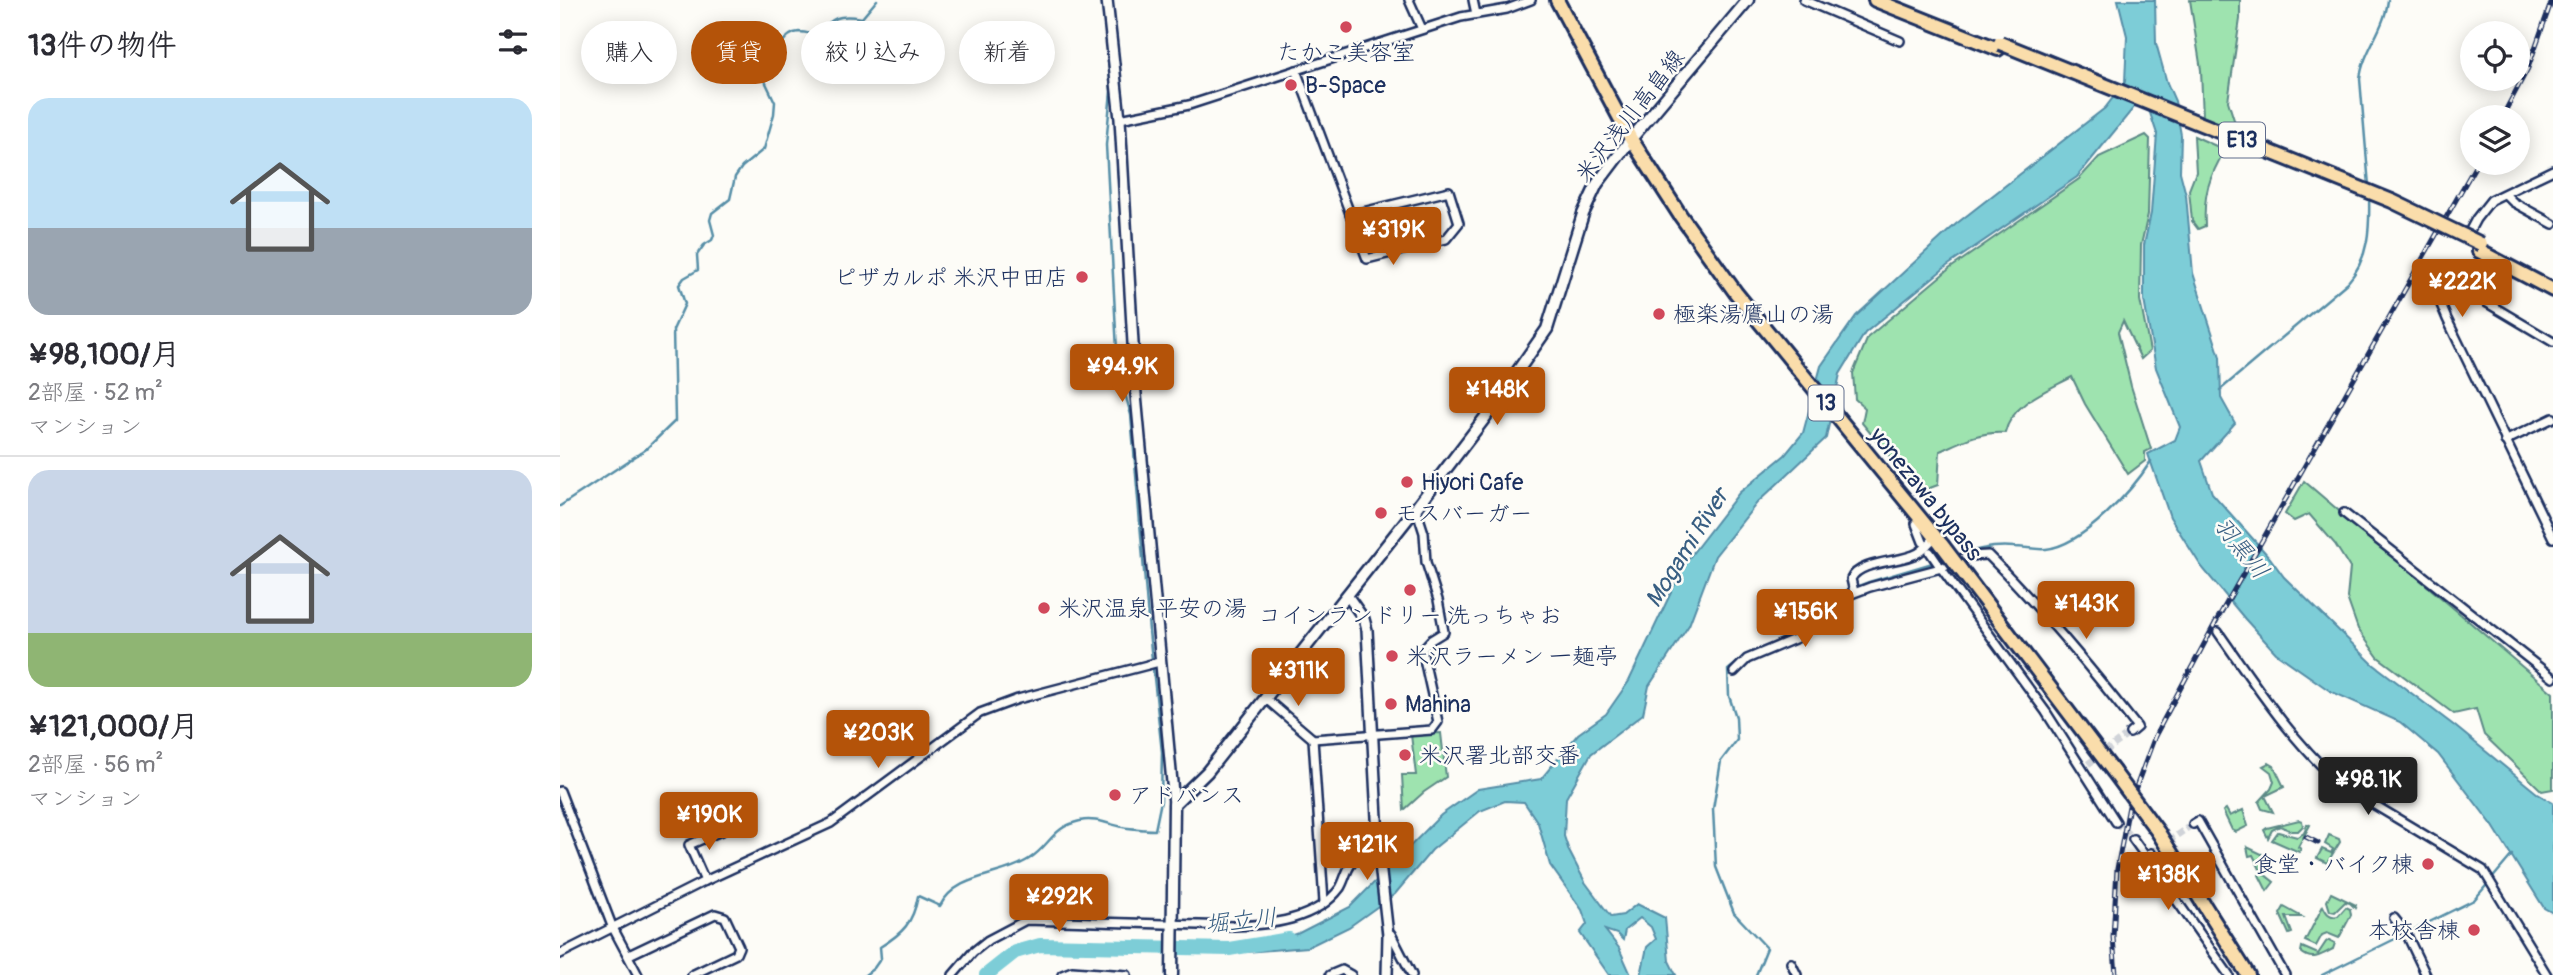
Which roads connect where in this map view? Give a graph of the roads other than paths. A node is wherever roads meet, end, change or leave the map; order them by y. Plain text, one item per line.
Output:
1 (1107, 0) edge
2 (1409, 0) edge
3 (1473, 0) edge
4 (1531, 0) edge
5 (1557, 0) edge
6 (1748, 0) edge
7 (1804, 0) edge
8 (1875, 0) edge
9 (1894, 0) edge
10 (1476, 14) junction
11 (1422, 29) junction
12 (1900, 41) dead end
13 (1999, 46) junction
14 (1296, 70) junction
15 (1120, 119) junction
16 (1632, 139) junction
17 (2553, 170) edge
18 (2505, 194) junction
19 (1350, 215) junction
20 (2553, 224) edge
21 (2468, 234) dead end
22 (2480, 247) junction
23 (2553, 281) edge
24 (2553, 290) edge
25 (2553, 342) edge
26 (2553, 418) edge
27 (2505, 441) junction
28 (1416, 508) junction
29 (2344, 513) dead end
30 (2553, 538) edge
31 (1933, 541) junction
32 (1931, 554) dead end
33 (1957, 564) junction
34 (1940, 566) junction
35 (1852, 589) junction
36 (1347, 595) junction
37 (2218, 632) dead end
38 (1159, 662) junction
39 (1734, 672) dead end
40 (2553, 678) edge
41 (1265, 698) junction
42 (1373, 733) junction
43 (2130, 733) dead end
44 (1313, 739) junction
45 (560, 791) edge
46 (1174, 804) junction
47 (2116, 822) tunnel mouth
48 (2193, 824) dead end
49 (728, 828) dead end
50 (2133, 839) tunnel mouth
51 (1379, 844) junction
52 (705, 881) junction
53 (1324, 902) junction
54 (2394, 918) dead end
55 (612, 926) junction
56 (1171, 928) junction
57 (1388, 934) junction
58 (560, 954) edge
59 (629, 955) junction
60 (1791, 963) dead end
61 (638, 975) edge
62 (692, 975) edge
63 (953, 975) edge
64 (1062, 975) edge
65 (1127, 975) edge
66 (1172, 975) edge
67 (1330, 975) edge
68 (1351, 975) edge
69 (1387, 975) edge
70 (1412, 975) edge
71 (1797, 975) edge
72 (2229, 975) edge
73 (2248, 975) edge
74 (2285, 975) edge
75 (2426, 975) edge
76 (2547, 975) edge

1 - 15 street
2 - 11 street
3 - 10 street
4 - 10 street
5 - 16 highway, yonezawa bypass / 13
6 - 16 main road, 米沢浅川高畠線
7 - 12 street
8 - 13 highway, E13
9 - 13 highway, E13
10 - 11 street
11 - 14 street
13 - 22 highway, E13
14 - 15 street
14 - 19 street
15 - 38 street
16 - 28 main road, 米沢浅川高畠線
16 - 31 highway, yonezawa bypass / 13
17 - 18 street
18 - 20 street
18 - 21 street
19 - 19 street
22 - 23 highway, E13
22 - 24 highway, E13
25 - 27 street
26 - 27 street
27 - 30 street
28 - 36 main road, 米沢浅川高畠線
28 - 42 street
29 - 40 street
31 - 33 highway, yonezawa bypass / 13, bridge
31 - 35 street
32 - 34 street
33 - 34 street
33 - 43 street
33 - 73 highway, yonezawa bypass / 13, bridge
34 - 35 street
34 - 47 street
35 - 39 street
36 - 41 main road, 米沢浅川高畠線
36 - 42 street
37 - 76 street
38 - 46 street
38 - 52 street
41 - 44 street
41 - 46 main road, 米沢浅川高畠線
42 - 44 street
42 - 51 street
44 - 53 street
45 - 55 street
46 - 56 main road
48 - 74 street
49 - 52 street
50 - 72 street
51 - 53 street
51 - 57 street
52 - 55 street
53 - 56 street
54 - 75 street
55 - 58 street
55 - 59 street
56 - 63 street
56 - 66 main road
57 - 69 street
57 - 70 street
59 - 61 street
59 - 62 street
60 - 71 street
64 - 65 street
67 - 68 street

